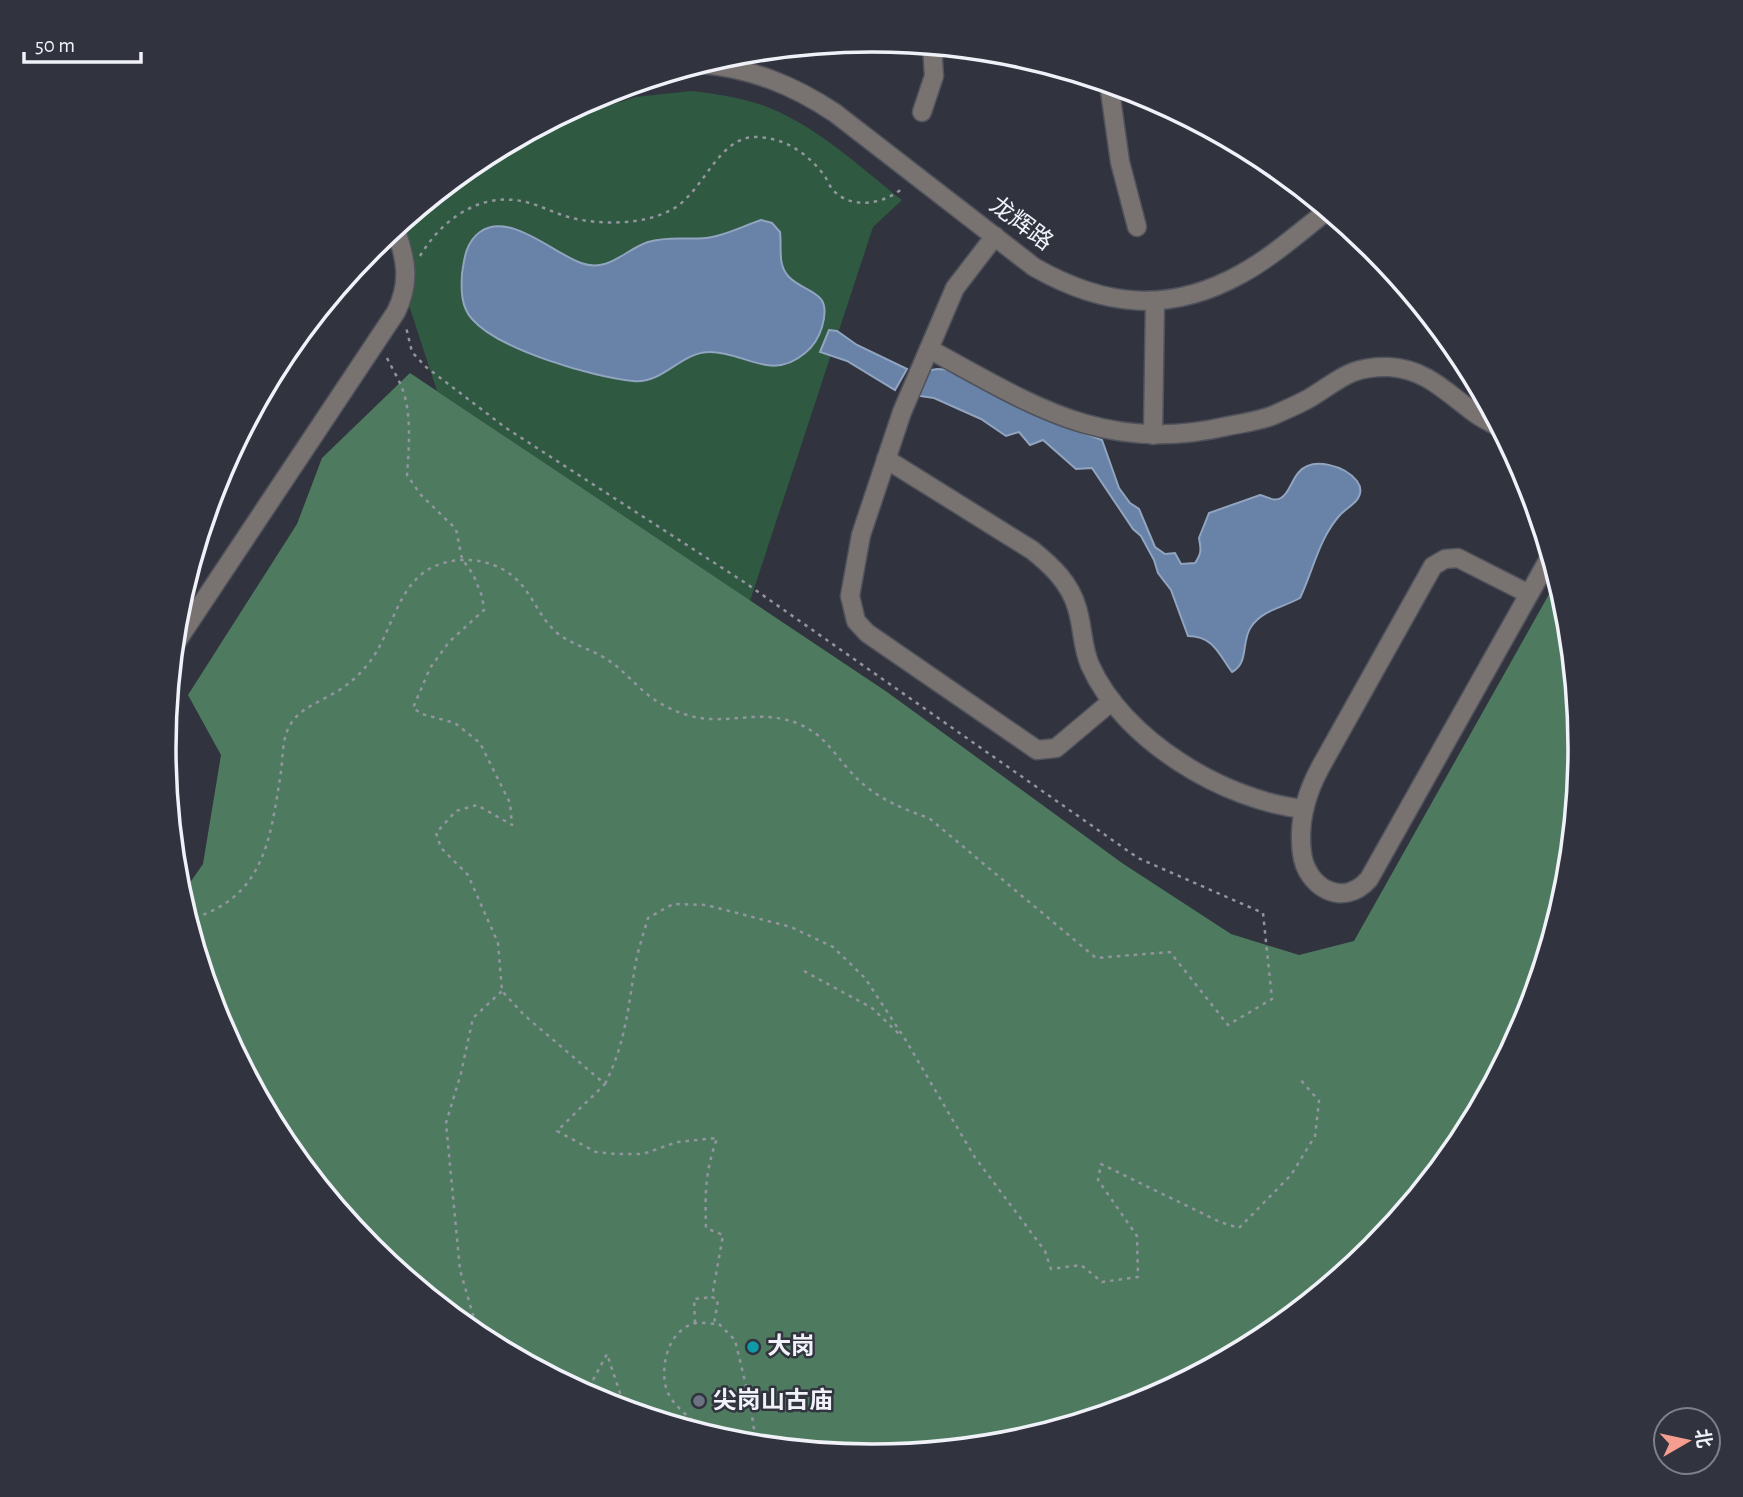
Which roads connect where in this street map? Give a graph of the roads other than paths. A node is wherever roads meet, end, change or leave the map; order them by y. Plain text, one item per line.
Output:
1 (933, 55) edge
2 (727, 68) edge
3 (1111, 95) edge
4 (922, 112) dead end
5 (1320, 216) edge
6 (1137, 227) dead end
7 (995, 236) junction
8 (398, 238) edge
9 (1155, 301) junction
10 (929, 349) junction
11 (1483, 418) edge
12 (1153, 435) junction
13 (886, 459) junction
14 (1544, 567) edge
15 (1529, 594) junction
16 (187, 627) edge
17 (1112, 701) junction
18 (1304, 809) junction

1 - 4 street
2 - 7 street, 龙辉路
3 - 6 street
5 - 9 street, 龙辉路
7 - 9 street, 龙辉路
7 - 10 street
8 - 16 street
9 - 12 street
10 - 12 street
10 - 13 street
11 - 12 street
13 - 17 street
13 - 17 street
14 - 15 street
15 - 18 street
15 - 18 street
17 - 18 street

